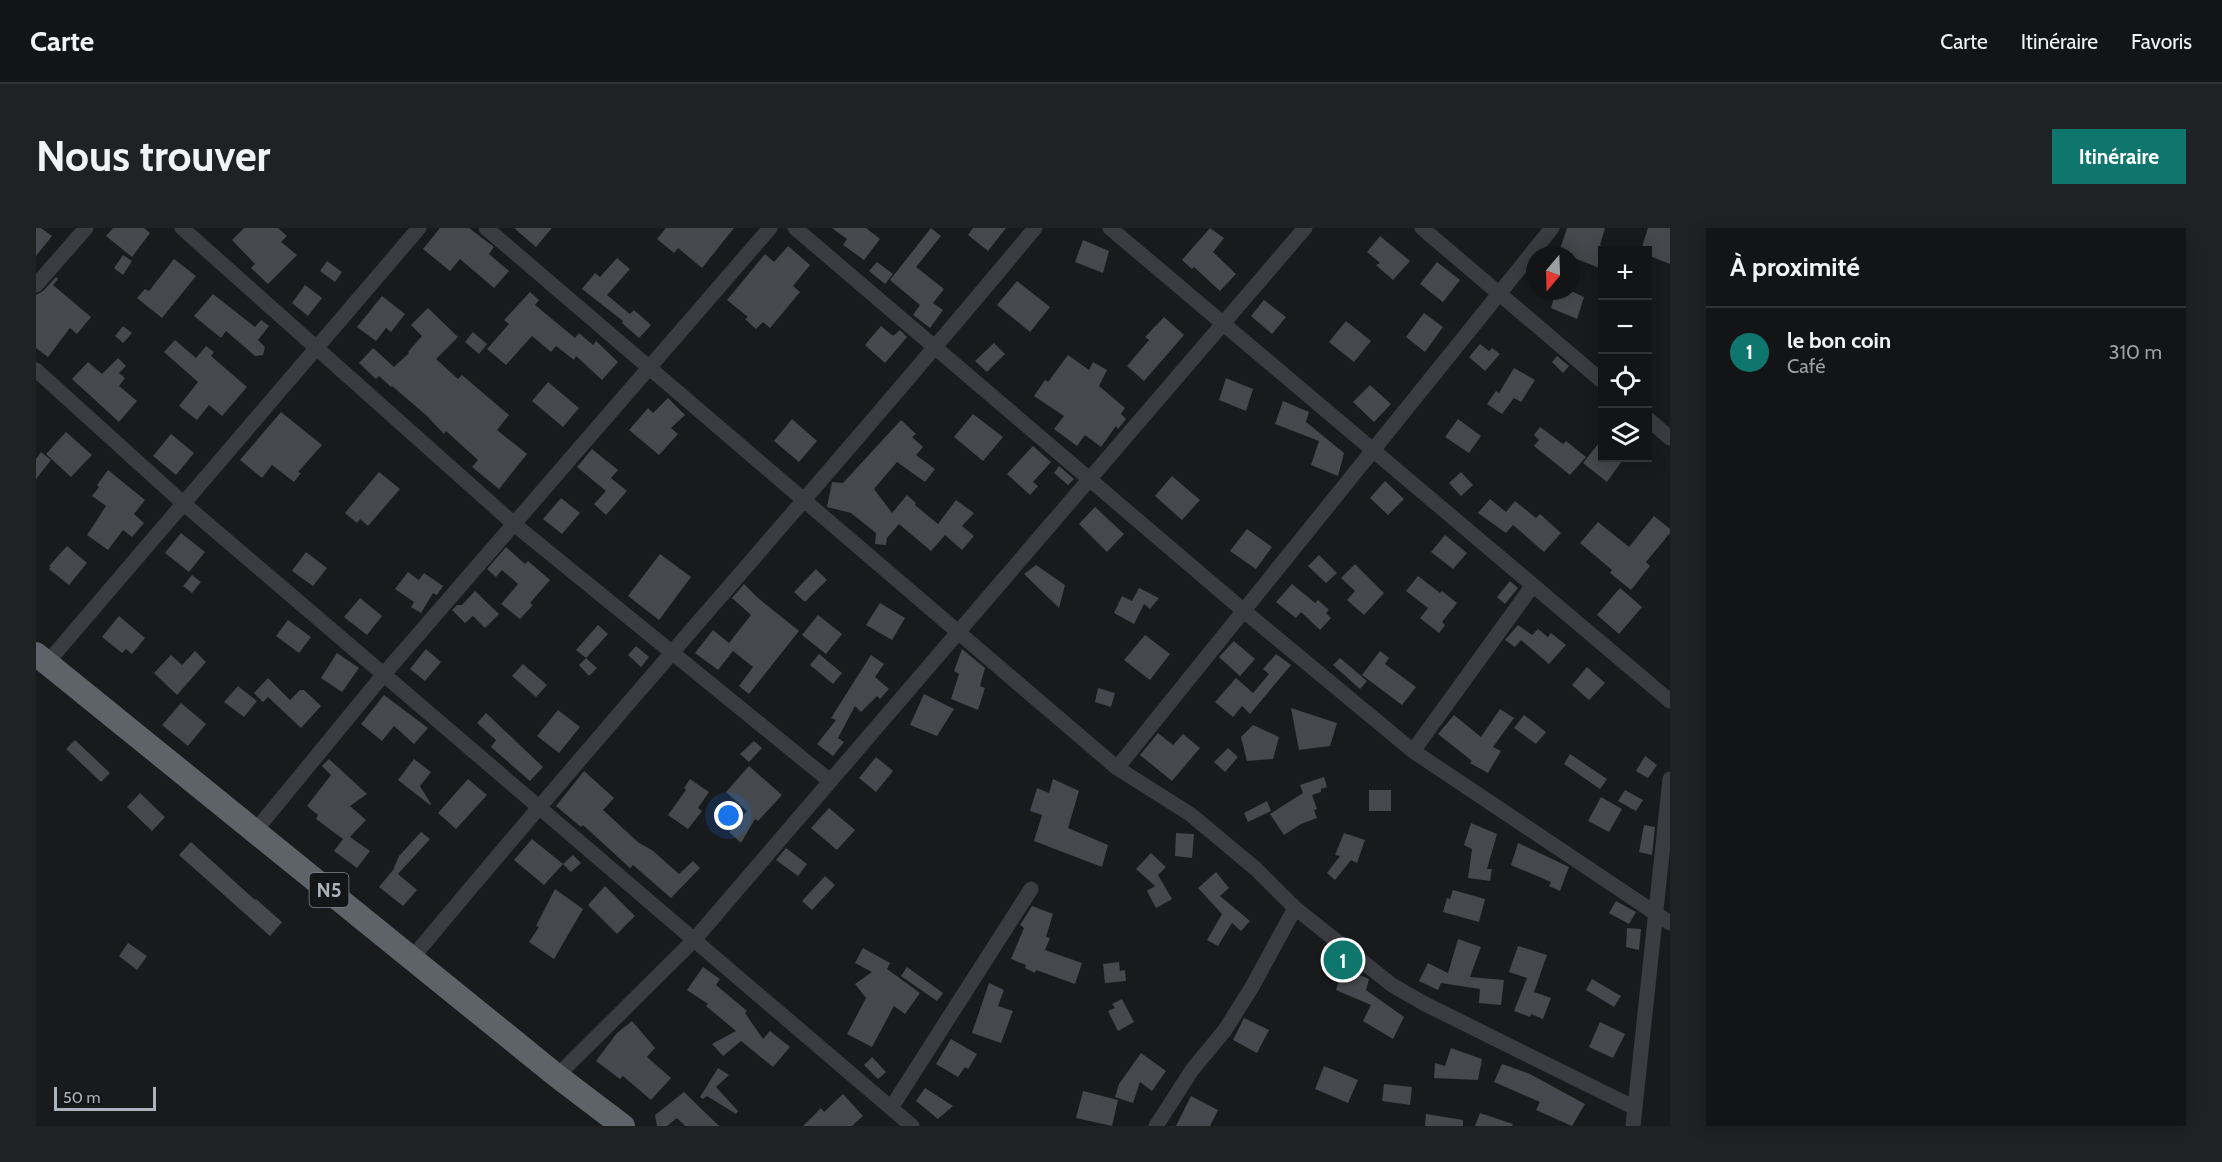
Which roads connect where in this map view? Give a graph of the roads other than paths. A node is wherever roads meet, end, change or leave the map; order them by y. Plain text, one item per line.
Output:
1 (86, 228) edge
2 (182, 228) edge
3 (419, 228) edge
4 (486, 228) edge
5 (770, 228) edge
6 (795, 228) edge
7 (1035, 228) edge
8 (1110, 228) edge
9 (1305, 228) edge
10 (1422, 228) edge
11 (1552, 228) edge
12 (36, 285) edge
13 (1500, 294) junction
14 (1224, 322) junction
15 (936, 347) junction
16 (316, 348) junction
17 (649, 368) junction
18 (36, 370) edge
19 (1598, 378) edge
20 (1652, 423) edge
21 (1670, 438) edge
22 (1374, 450) junction
23 (1089, 479) junction
24 (805, 499) junction
25 (183, 503) junction
26 (514, 524) junction
27 (1533, 585) junction
28 (1244, 611) junction
29 (958, 632) junction
30 (671, 653) junction
31 (42, 658) edge
32 (384, 674) junction
33 (1670, 701) edge
34 (1413, 751) junction
35 (1117, 768) junction
36 (1670, 779) edge
37 (830, 781) junction
38 (538, 806) junction
39 (255, 831) junction
40 (1031, 889) dead end
41 (1295, 908) junction
42 (1655, 914) junction
43 (1670, 923) edge
44 (694, 940) junction
45 (413, 957) junction
46 (557, 1076) junction
47 (891, 1108) junction
48 (1635, 1108) junction
49 (623, 1126) edge
50 (912, 1126) edge
51 (1156, 1126) edge
52 (1633, 1126) edge

1 - 12 street
2 - 16 street
3 - 16 street
4 - 17 street
5 - 17 street
6 - 15 street
7 - 15 street
8 - 14 street
9 - 14 street
10 - 13 street
11 - 13 street
13 - 19 street
13 - 22 street
14 - 22 street
14 - 23 street
15 - 23 street
15 - 24 street
16 - 25 street
16 - 26 street
17 - 24 street
17 - 26 street
18 - 25 street
20 - 21 street
22 - 27 street
22 - 28 street
23 - 28 street
23 - 29 street
24 - 29 street
24 - 30 street
25 - 31 street
25 - 32 street
26 - 30 street
26 - 32 street
27 - 33 street
27 - 34 street
28 - 34 street
28 - 35 street
29 - 35 street
29 - 37 street
30 - 37 street
30 - 38 street
31 - 39 highway, N5
32 - 38 street
32 - 39 street
34 - 42 street
35 - 41 street
36 - 42 street
37 - 44 street
38 - 44 street
38 - 45 street
39 - 45 highway, N5
40 - 47 street
41 - 48 street
41 - 51 street
42 - 43 street
42 - 48 street
44 - 46 street
44 - 47 street
45 - 46 highway, N5
46 - 49 highway, N5
47 - 50 street
48 - 52 street

